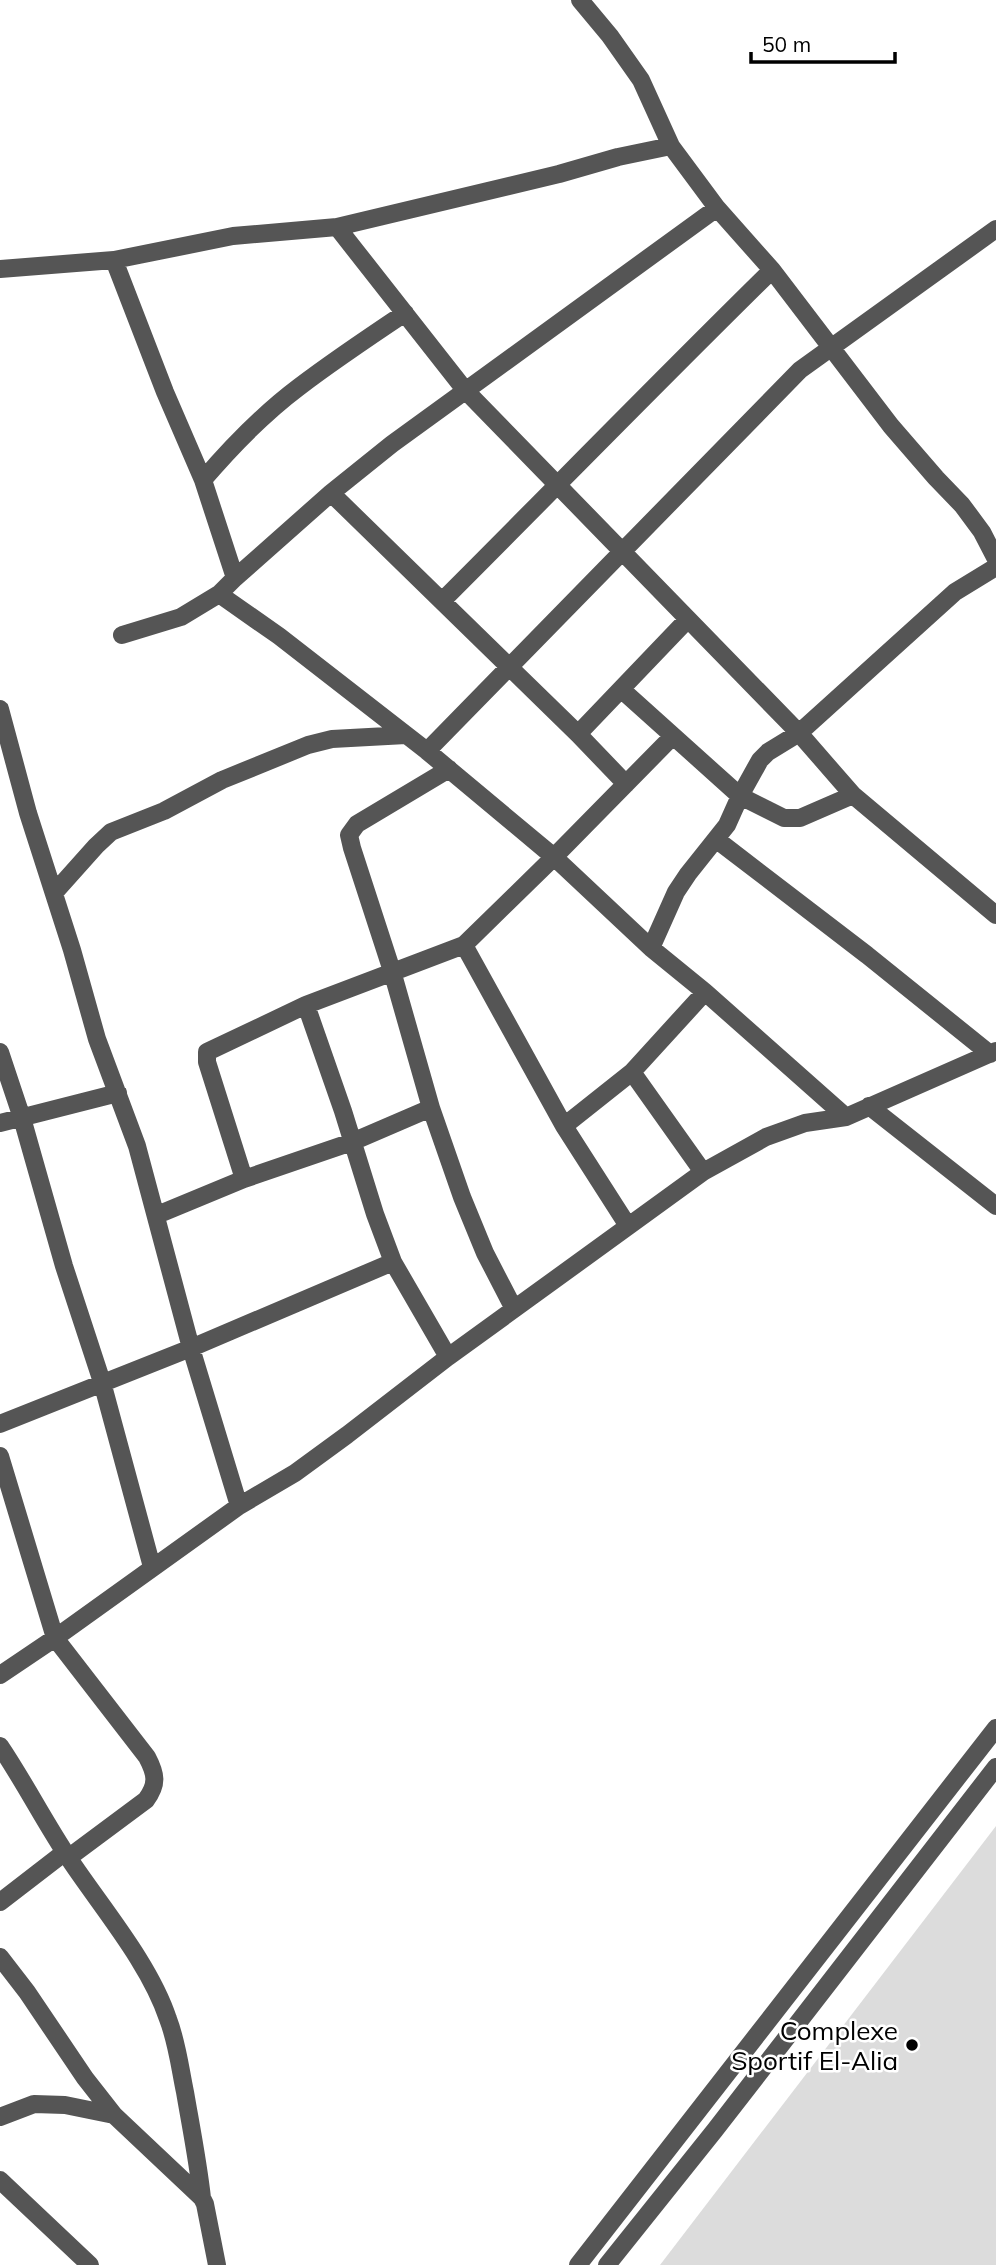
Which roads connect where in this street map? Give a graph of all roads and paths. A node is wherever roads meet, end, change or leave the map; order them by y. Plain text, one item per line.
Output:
1 (580, 0) edge
2 (671, 146) junction
3 (718, 208) junction
4 (337, 227) junction
5 (996, 229) edge
6 (114, 260) junction
7 (0, 269) edge
8 (772, 270) junction
9 (405, 313) junction
10 (832, 347) junction
11 (465, 390) junction
12 (203, 480) junction
13 (557, 487) junction
14 (331, 493) junction
15 (622, 551) junction
16 (996, 559) edge
17 (996, 568) edge
18 (235, 578) junction
19 (219, 594) junction
20 (442, 601) junction
21 (688, 620) junction
22 (122, 635) dead end
23 (509, 667) junction
24 (622, 690) junction
25 (0, 709) edge
26 (799, 733) junction
27 (578, 734) junction
28 (406, 735) junction
29 (673, 736) junction
30 (426, 751) junction
31 (449, 769) junction
32 (625, 784) junction
33 (853, 795) junction
34 (740, 796) junction
35 (717, 839) junction
36 (554, 857) junction
37 (54, 893) junction
38 (996, 915) edge
39 (464, 945) junction
40 (651, 947) junction
41 (392, 971) junction
42 (705, 992) junction
43 (306, 1004) junction
44 (0, 1052) edge
45 (993, 1052) edge
46 (632, 1072) junction
47 (118, 1093) junction
48 (869, 1106) junction
49 (431, 1108) junction
50 (846, 1117) junction
51 (22, 1118) junction
52 (0, 1124) edge
53 (564, 1126) junction
54 (352, 1142) junction
55 (703, 1172) junction
56 (244, 1179) junction
57 (996, 1206) edge
58 (157, 1215) junction
59 (628, 1226) junction
60 (393, 1262) junction
61 (514, 1309) junction
62 (191, 1348) junction
63 (448, 1357) junction
64 (102, 1382) junction
65 (0, 1424) edge
66 (0, 1456) edge
67 (239, 1506) junction
68 (152, 1567) junction
69 (55, 1638) junction
70 (0, 1675) edge
71 (996, 1728) edge
72 (0, 1746) edge
73 (996, 1767) edge
74 (66, 1855) junction
75 (0, 1902) edge
76 (0, 1957) edge
77 (114, 2115) junction
78 (0, 2117) edge
79 (0, 2180) edge
80 (202, 2198) junction
81 (90, 2265) edge
82 (217, 2265) edge
83 (578, 2265) edge
84 (607, 2265) edge

1 - 2 street
2 - 3 street
2 - 4 street
3 - 8 street
3 - 11 street
4 - 6 street
4 - 9 street
5 - 10 street
6 - 7 street
6 - 12 street
8 - 10 street
8 - 13 street
9 - 11 street
9 - 12 street
10 - 15 street
10 - 16 street
11 - 13 street
11 - 14 street
12 - 18 street
13 - 15 street
13 - 20 street
14 - 18 street
14 - 20 street
15 - 21 street
15 - 23 street
17 - 26 street
18 - 19 street
19 - 22 street
19 - 28 street
20 - 23 street
21 - 24 street
21 - 26 street
23 - 27 street
23 - 30 street
24 - 27 street
24 - 29 street
25 - 37 street
26 - 33 street
26 - 34 street
27 - 32 street
28 - 30 street
28 - 37 street
29 - 32 street
29 - 34 street
30 - 31 street
31 - 36 street
31 - 41 street
32 - 36 street
33 - 34 street
33 - 38 street
34 - 35 street
35 - 40 street
35 - 45 street
36 - 39 street
36 - 40 street
37 - 47 street
39 - 41 street
39 - 53 street
40 - 42 street
41 - 43 street
41 - 49 street
42 - 46 street
42 - 50 street
43 - 54 street
43 - 56 street
44 - 51 street
45 - 48 street
46 - 53 street
46 - 55 street
47 - 51 street
47 - 58 street
48 - 50 street
48 - 57 street
49 - 54 street
49 - 61 street
50 - 55 street
51 - 52 street
51 - 64 street
53 - 59 street
54 - 56 street
54 - 60 street
55 - 59 street
56 - 58 street
58 - 62 street
59 - 61 street
60 - 62 street
60 - 63 street
61 - 63 street
62 - 64 street
62 - 67 street
63 - 67 street
64 - 65 street
64 - 68 street
66 - 69 street
67 - 68 street
68 - 69 street
69 - 70 street
69 - 74 street
71 - 83 street
72 - 74 street
73 - 84 street
74 - 75 street
74 - 80 street
76 - 77 street
77 - 78 street
77 - 80 street
79 - 81 street
80 - 82 street

